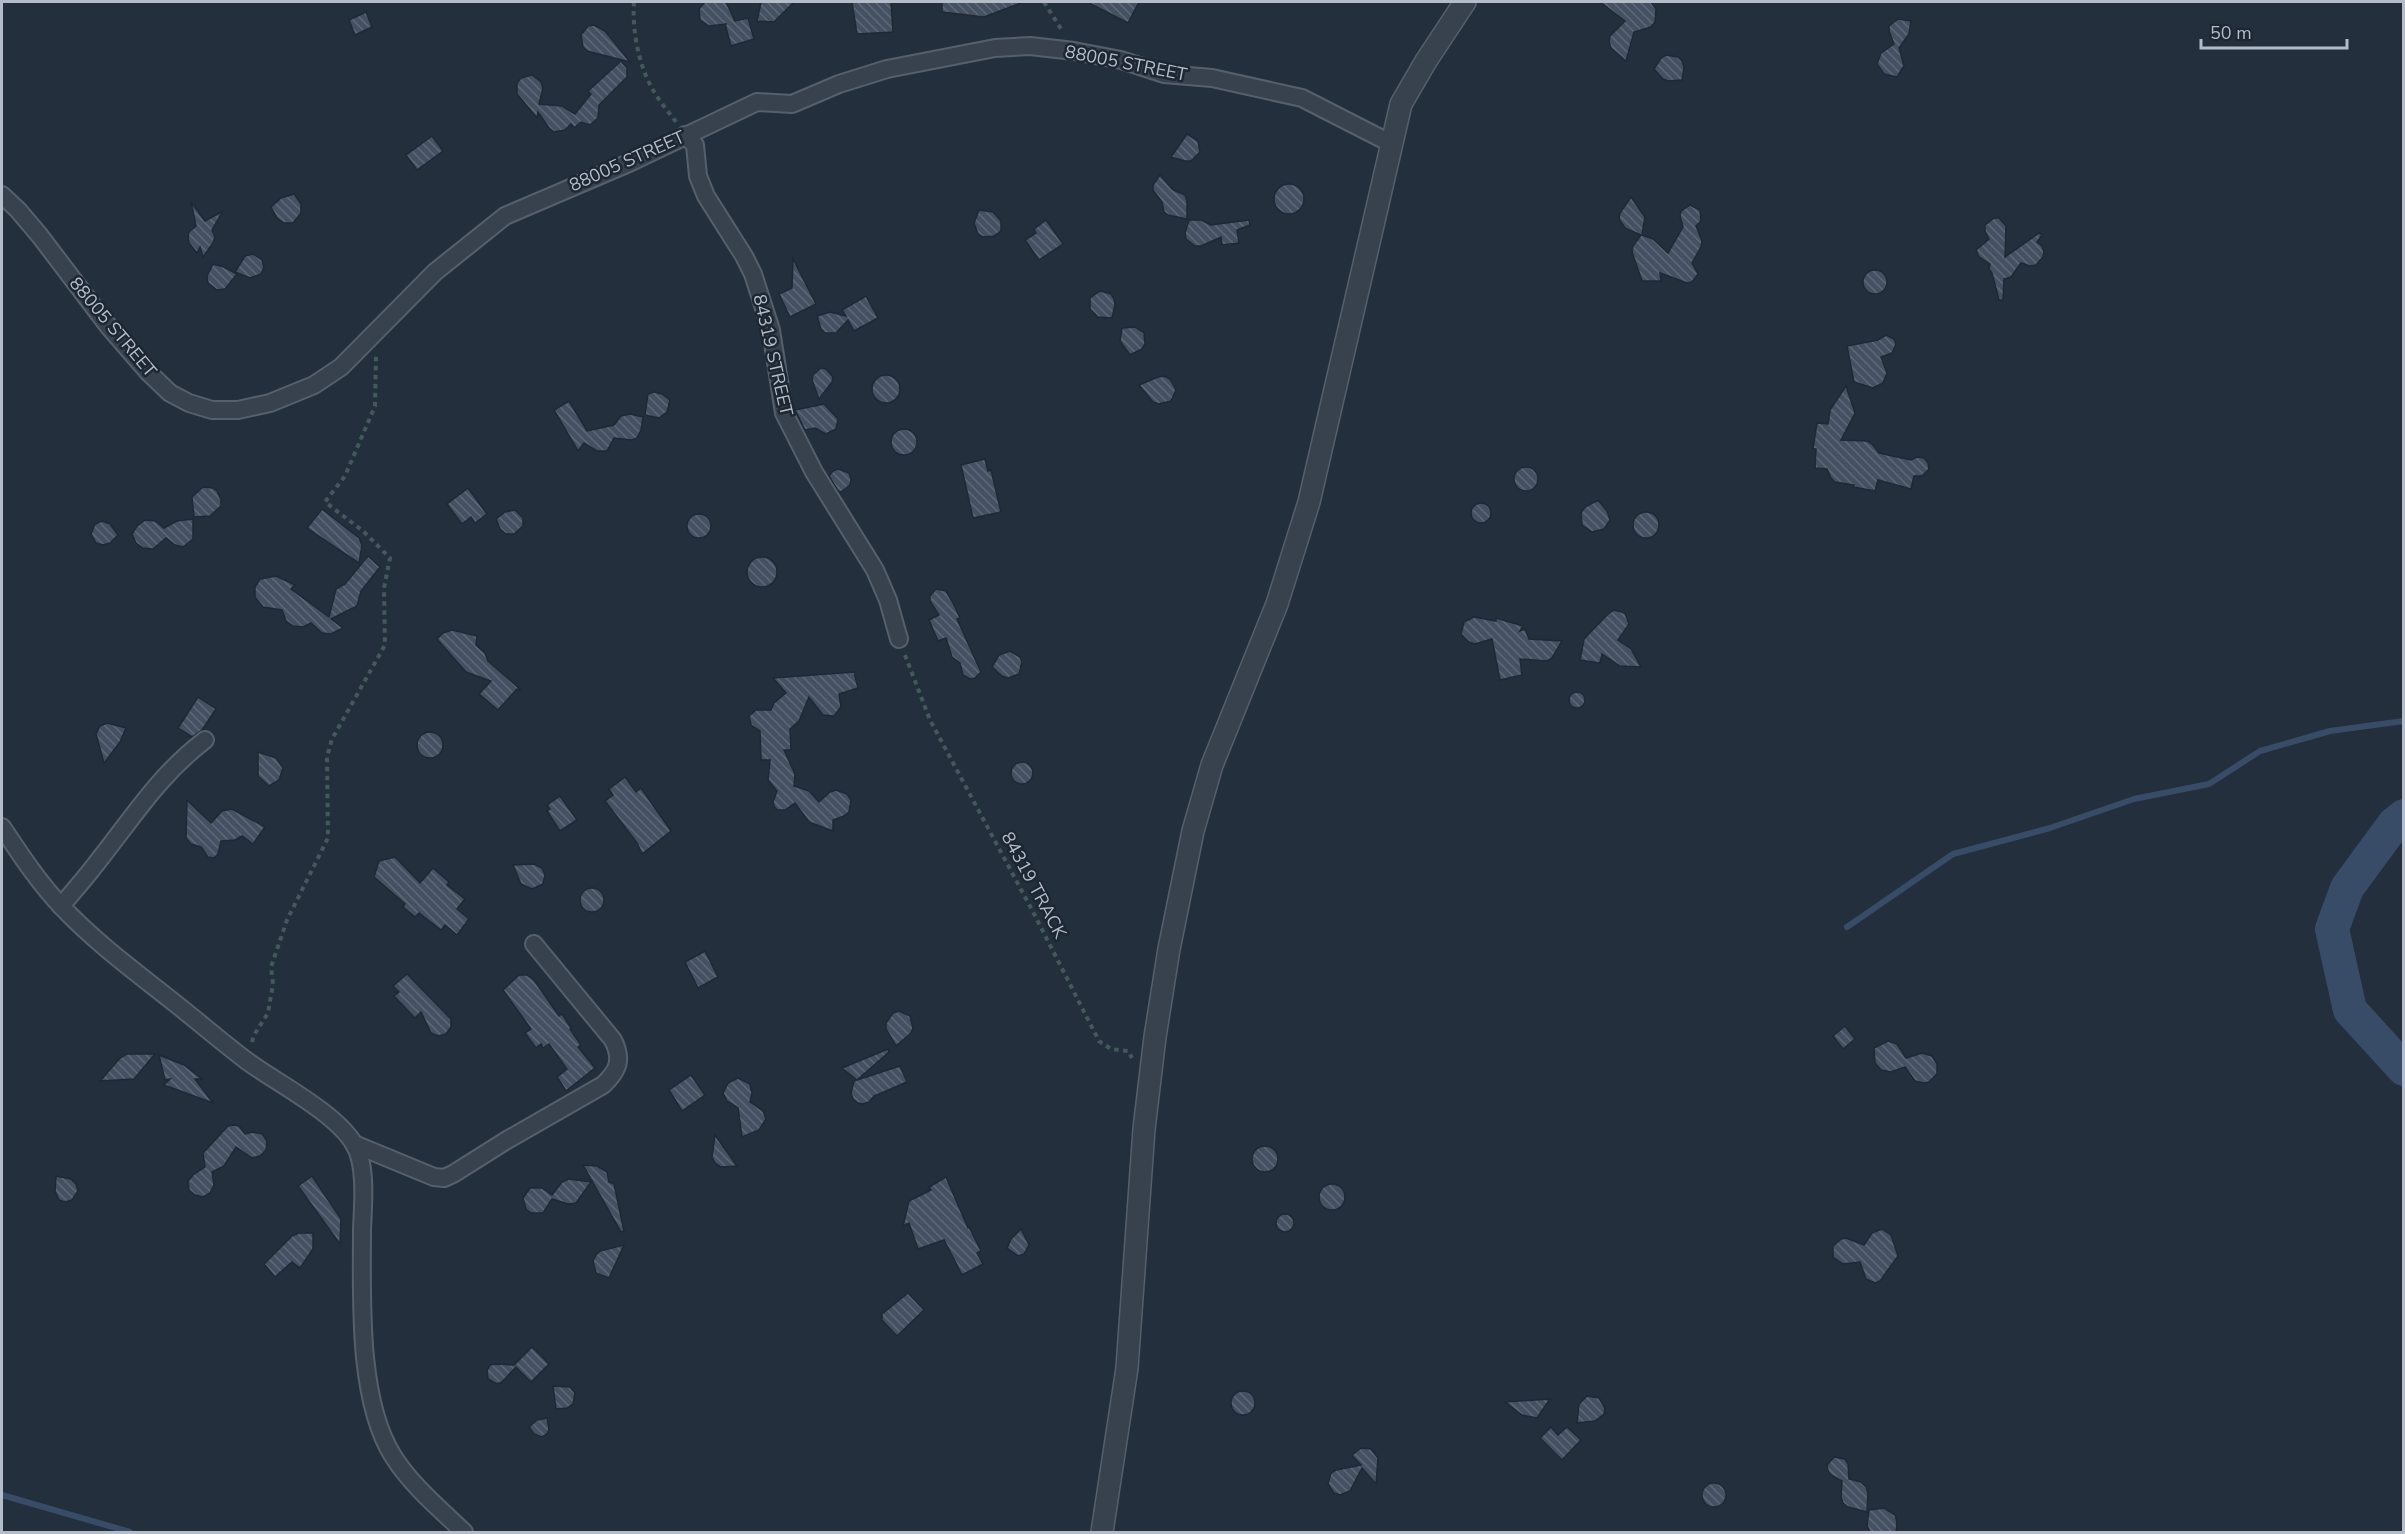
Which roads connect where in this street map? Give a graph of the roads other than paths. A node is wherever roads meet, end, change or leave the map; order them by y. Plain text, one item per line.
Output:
1 (1465, 2) edge
2 (685, 135) junction
3 (1392, 144) junction
4 (2, 195) edge
5 (899, 639) road end
6 (205, 740) dead end
7 (2, 827) edge
8 (61, 906) junction
9 (534, 944) dead end
10 (354, 1144) junction
11 (464, 1533) edge
12 (1102, 1533) edge

1 - 3 street
2 - 3 street, 88005 STREET
2 - 4 street, 88005 STREET
2 - 5 street, 84319 STREET
3 - 12 street
6 - 8 street
7 - 8 street
8 - 10 street
9 - 10 street
10 - 11 street

